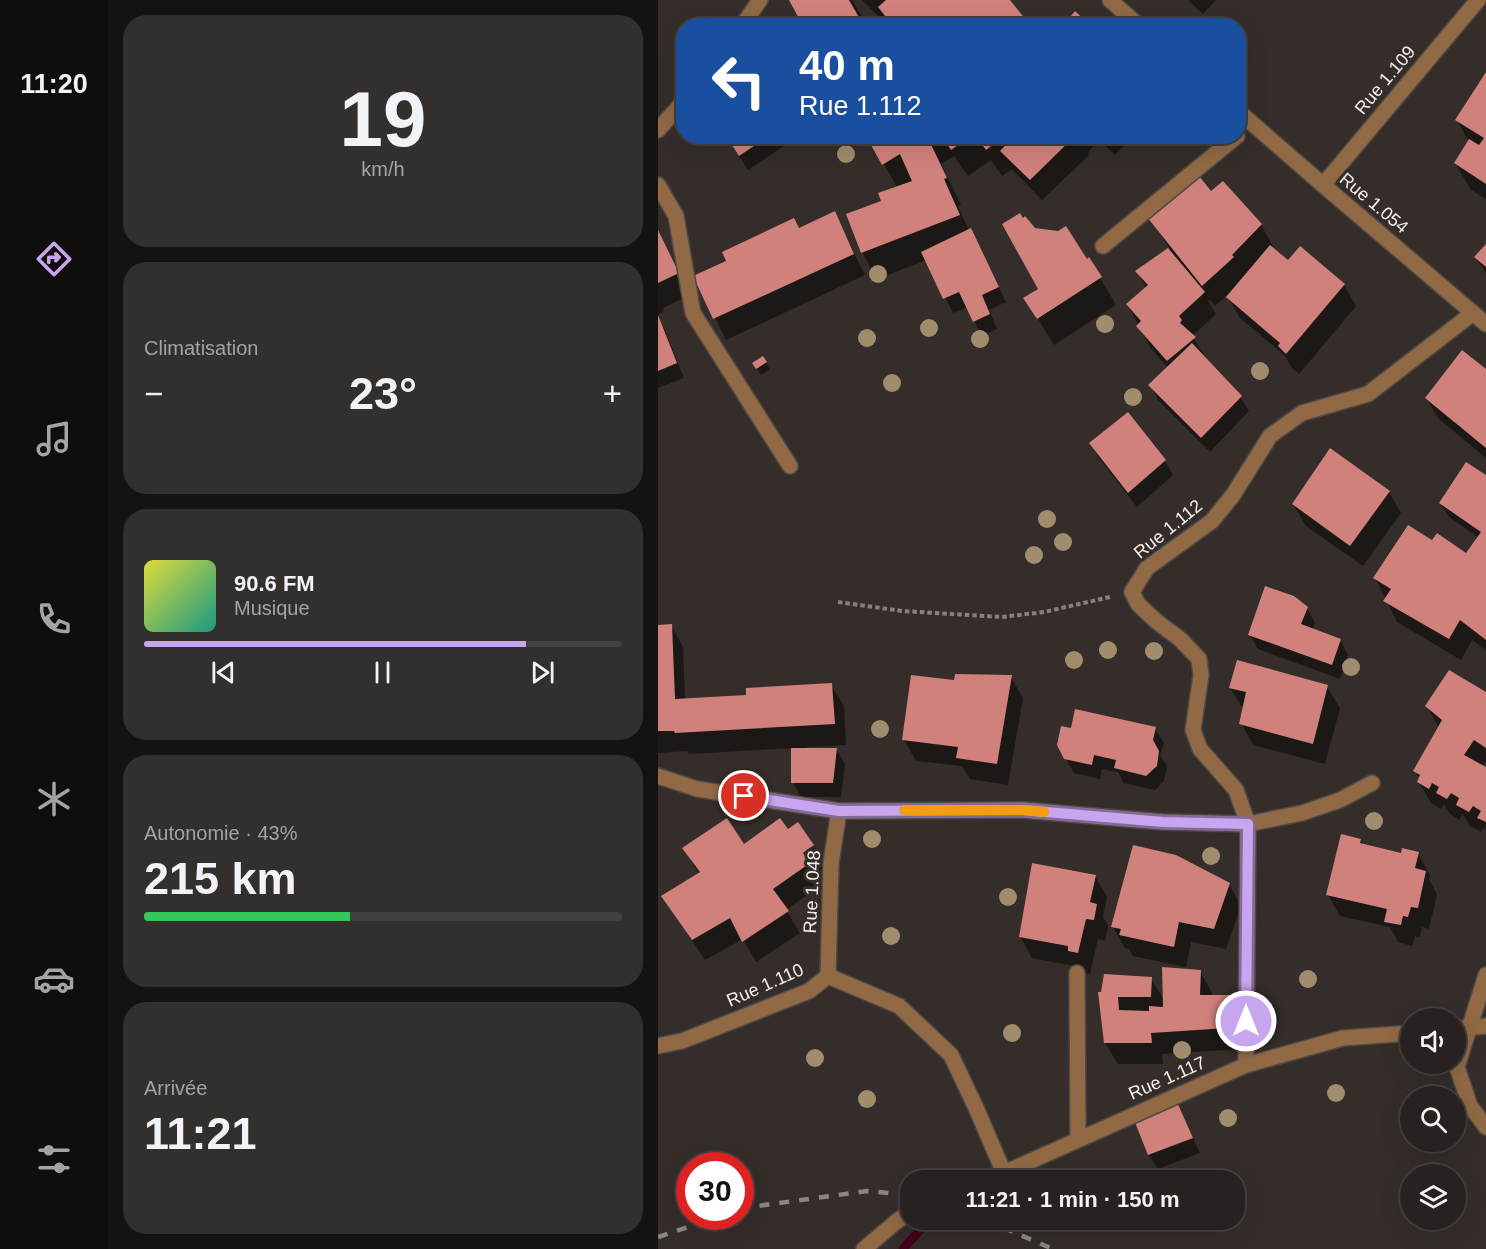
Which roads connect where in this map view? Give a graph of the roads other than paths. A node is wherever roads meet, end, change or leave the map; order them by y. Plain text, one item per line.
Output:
1 (760, 0) edge
2 (1110, 0) edge
3 (1478, 0) edge
4 (748, 18) edge
5 (1130, 18) edge
6 (676, 110) edge
7 (1246, 117) edge
8 (1253, 123) junction
9 (1246, 129) edge
10 (658, 130) edge
11 (1228, 144) edge
12 (658, 185) edge
13 (1323, 185) junction
14 (1103, 246) dead end
15 (1473, 313) junction
16 (1486, 324) edge
17 (790, 466) dead end
18 (658, 776) edge
19 (1372, 783) dead end
20 (839, 811) junction
21 (1248, 824) junction
22 (1077, 973) dead end
23 (1486, 975) edge
24 (828, 976) junction
25 (1466, 1019) edge
26 (1486, 1026) edge
27 (1466, 1028) edge
28 (1400, 1034) edge
29 (658, 1046) edge
30 (1246, 1065) junction
31 (1459, 1074) edge
32 (1486, 1127) edge
33 (1078, 1139) junction
34 (1003, 1170) edge
35 (1011, 1170) edge
36 (900, 1219) edge
37 (864, 1249) edge

1 - 4 street
2 - 5 street
3 - 13 street, Rue 1.109
6 - 10 street
7 - 8 street, Rue 1.054
8 - 9 street
8 - 13 street, Rue 1.054
11 - 14 street
12 - 17 street
13 - 15 street, Rue 1.054
15 - 16 street, Rue 1.054
15 - 21 street, Rue 1.112
18 - 20 street
19 - 21 street
20 - 21 street
20 - 24 street, Rue 1.048
21 - 30 street
22 - 33 street
23 - 25 street
24 - 29 street, Rue 1.110
24 - 34 street, Rue 1.110
26 - 27 street
28 - 30 street, Rue 1.117
30 - 33 street, Rue 1.117
31 - 32 street
33 - 35 street, Rue 1.117
36 - 37 street

